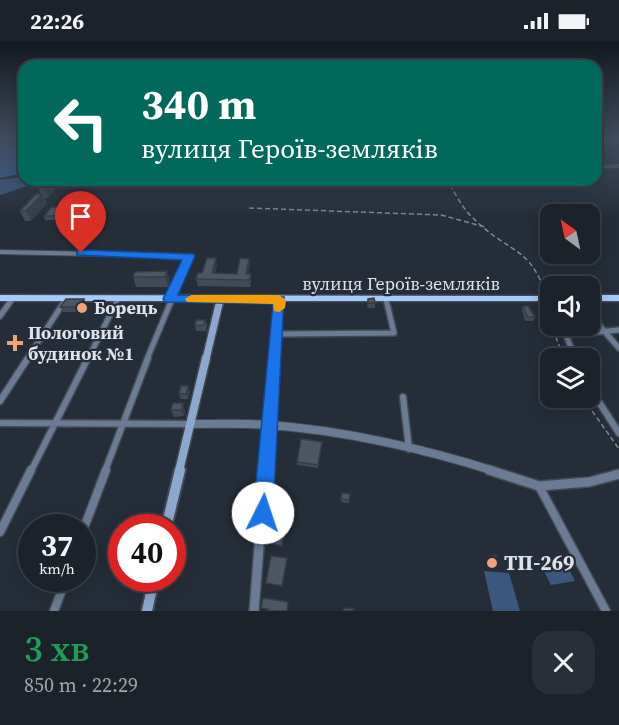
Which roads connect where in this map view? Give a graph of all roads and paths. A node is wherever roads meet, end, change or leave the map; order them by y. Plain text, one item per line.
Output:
1 (0, 252) edge
2 (0, 298) edge
3 (13, 298) junction
4 (66, 298) junction
5 (540, 298) edge
6 (600, 298) edge
7 (619, 298) edge
8 (118, 299) junction
9 (170, 299) junction
10 (386, 299) junction
11 (220, 300) junction
12 (279, 300) junction
13 (0, 316) edge
14 (600, 326) edge
15 (619, 330) edge
16 (605, 331) junction
17 (278, 334) junction
18 (571, 348) edge
19 (619, 348) edge
20 (403, 397) dead end
21 (0, 400) edge
22 (600, 404) edge
23 (0, 423) edge
24 (55, 423) junction
25 (123, 424) junction
26 (191, 424) junction
27 (270, 425) junction
28 (619, 433) edge
29 (409, 449) junction
30 (619, 474) edge
31 (539, 486) junction
32 (89, 514) edge
33 (169, 514) edge
34 (0, 532) edge
35 (61, 592) edge
36 (151, 592) edge
37 (54, 611) edge
38 (147, 611) edge
39 (254, 611) edge
40 (606, 611) edge

1 - 9 street
2 - 3 main road, вулиця Героїв-земляків
3 - 4 main road, вулиця Героїв-земляків
3 - 13 street
4 - 8 main road, вулиця Героїв-земляків
4 - 21 street
5 - 10 main road, вулиця Героїв-земляків
6 - 7 main road
8 - 9 main road, вулиця Героїв-земляків
8 - 24 street
9 - 11 main road, вулиця Героїв-земляків
9 - 25 street
10 - 12 main road, вулиця Героїв-земляків
10 - 17 street
11 - 12 main road, вулиця Героїв-земляків
11 - 26 main road
12 - 17 street
14 - 16 street
15 - 16 street
16 - 18 street
16 - 19 street
17 - 27 street
20 - 29 street
22 - 28 street
23 - 24 street
24 - 25 street
24 - 34 street
25 - 26 street
25 - 32 street
26 - 27 street
26 - 33 main road
27 - 29 street
27 - 39 street
29 - 31 street
30 - 31 street
31 - 40 street
35 - 37 street
36 - 38 main road

